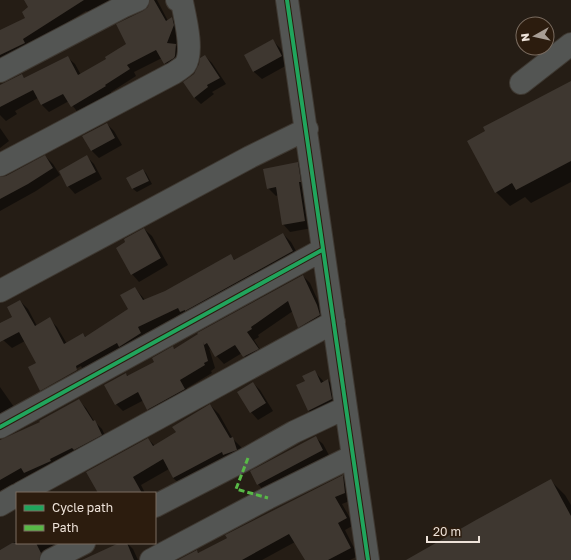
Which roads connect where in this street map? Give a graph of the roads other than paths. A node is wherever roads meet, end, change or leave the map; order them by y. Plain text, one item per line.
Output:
1 (138, 0) edge
2 (287, 0) edge
3 (182, 1) edge
4 (571, 44) edge
5 (0, 71) edge
6 (521, 83) dead end
7 (307, 129) junction
8 (0, 165) edge
9 (322, 250) junction
10 (0, 291) edge
11 (334, 322) junction
12 (345, 408) junction
13 (0, 427) edge
14 (353, 456) junction
15 (23, 492) edge
16 (16, 496) edge
17 (0, 504) edge
18 (156, 505) edge
19 (82, 544) edge
20 (366, 559) edge
21 (51, 560) edge
22 (152, 560) edge

1 - 5 street
2 - 7 street
3 - 8 street
4 - 6 street
7 - 9 street
7 - 10 street
9 - 11 street
9 - 13 street
11 - 12 street
11 - 15 street
12 - 14 street
12 - 18 street
14 - 20 street
14 - 22 street
16 - 17 street
19 - 21 street

